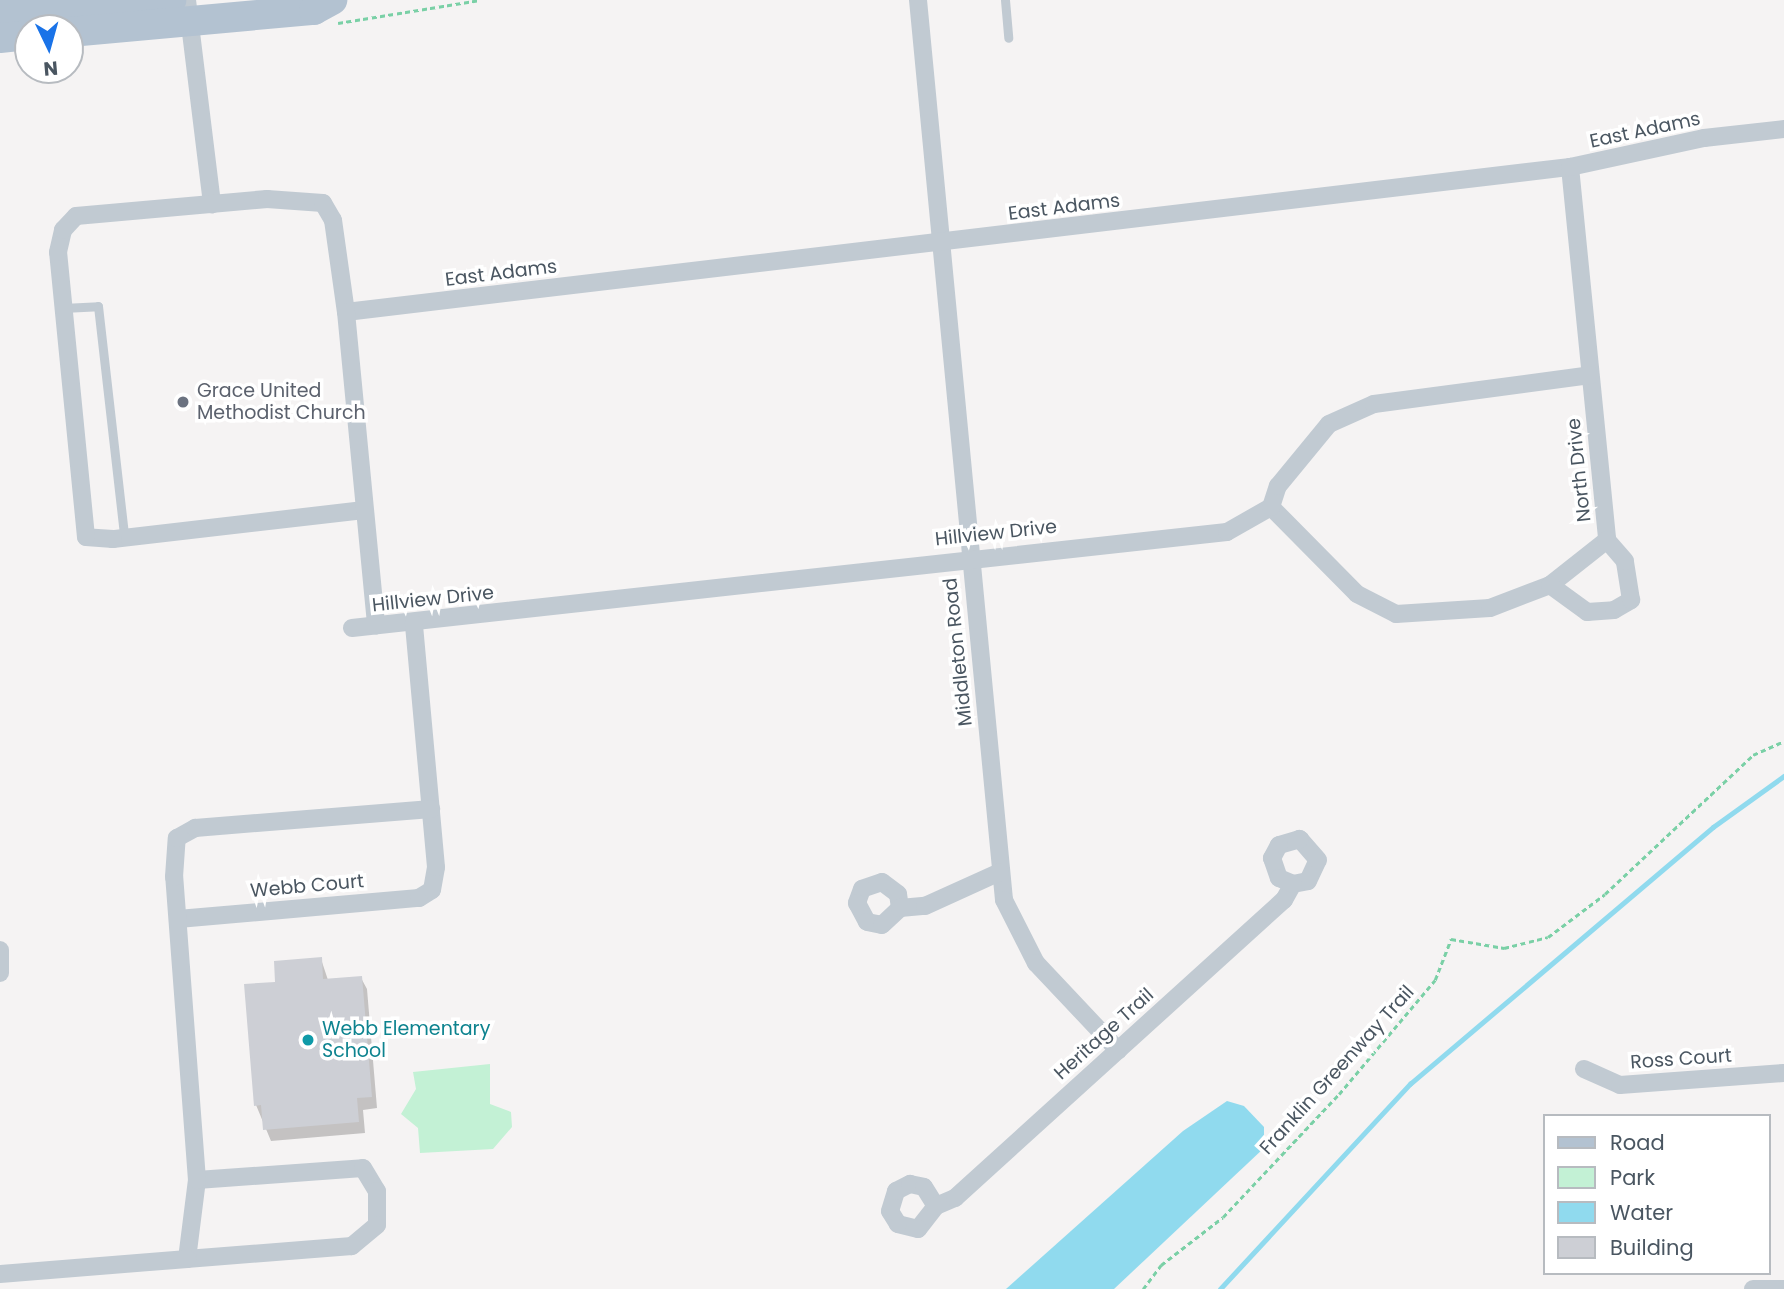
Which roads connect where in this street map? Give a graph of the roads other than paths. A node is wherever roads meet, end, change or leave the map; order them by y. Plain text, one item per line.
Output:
1 (918, 0) edge
2 (1005, 0) edge
3 (327, 5) edge
4 (182, 7) edge
5 (0, 15) edge
6 (84, 29) edge
7 (1009, 38) dead end
8 (1784, 129) edge
9 (1570, 167) junction
10 (212, 204) junction
11 (940, 243) junction
12 (63, 308) junction
13 (346, 312) junction
14 (1590, 375) junction
15 (1271, 507) junction
16 (364, 510) junction
17 (124, 534) junction
18 (1607, 540) junction
19 (970, 556) junction
20 (1550, 585) junction
21 (414, 624) junction
22 (376, 626) junction
23 (352, 628) dead end
24 (431, 809) junction
25 (1000, 872) junction
26 (1293, 884) dead end
27 (900, 908) dead end
28 (177, 919) junction
29 (0, 950) edge
30 (0, 973) edge
31 (1118, 1050) junction
32 (1584, 1069) dead end
33 (1784, 1073) edge
34 (197, 1180) junction
35 (936, 1206) dead end
36 (187, 1259) junction
37 (0, 1274) edge
38 (1753, 1289) edge
39 (1784, 1289) edge

1 - 11 street, Middleton Road
2 - 7 lane
3 - 4 main road
4 - 5 main road
4 - 6 main road
4 - 10 street
8 - 9 street, East Adams
9 - 11 street, East Adams
9 - 14 street, North Drive
10 - 12 street
10 - 13 street
11 - 13 street, East Adams
11 - 19 street, Middleton Road
12 - 17 lane
12 - 17 street
13 - 16 street
14 - 15 street
14 - 18 street, North Drive
15 - 19 street, Hillview Drive
15 - 20 street, North Drive
16 - 17 street
16 - 22 street
18 - 20 street, North Drive
18 - 20 street
19 - 21 street, Hillview Drive
19 - 25 street, Middleton Road
21 - 22 street, Hillview Drive
21 - 24 street, Webb Court
22 - 23 street, Hillview Drive
24 - 28 street
24 - 28 street, Webb Court
25 - 27 street
25 - 31 street, Middleton Road
26 - 31 street, Heritage Trail
28 - 34 street
29 - 30 street
31 - 35 street, Heritage Trail
32 - 33 street, Ross Court
34 - 36 street
34 - 36 street
36 - 37 street
38 - 39 street

